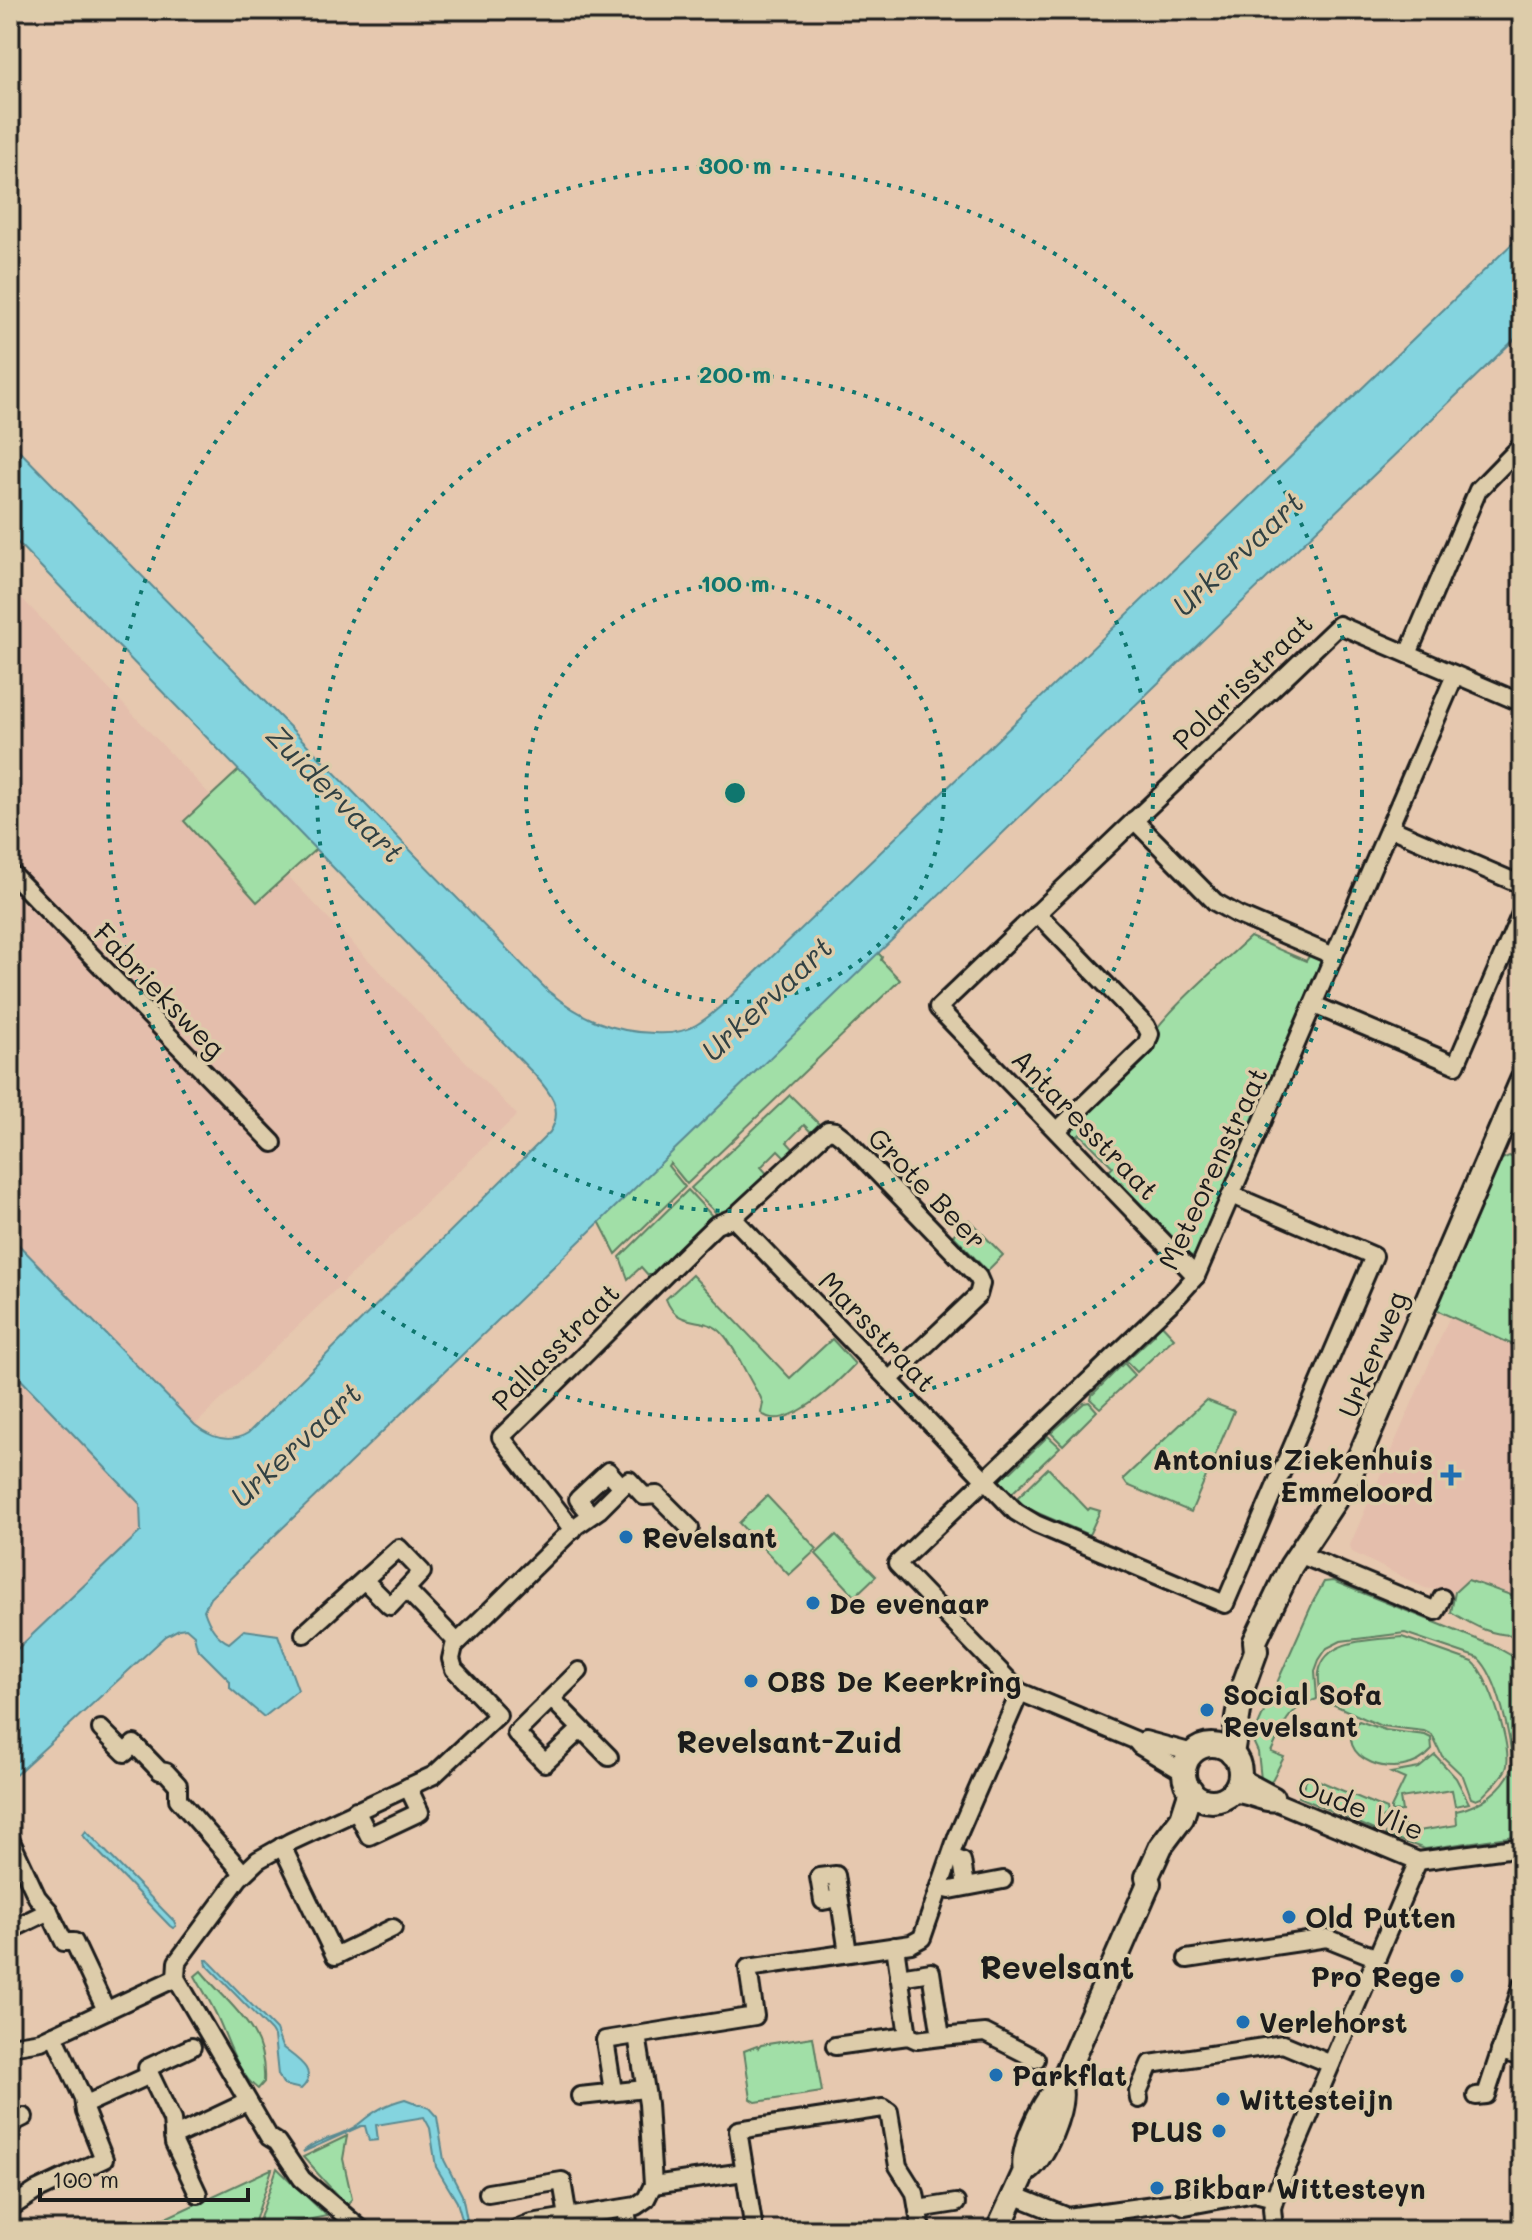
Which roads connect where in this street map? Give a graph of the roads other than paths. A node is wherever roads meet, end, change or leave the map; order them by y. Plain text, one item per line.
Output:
1 (1522, 445) edge
2 (1408, 654) junction
3 (1455, 675) junction
4 (1522, 701) edge
5 (1134, 820) junction
6 (1390, 828) junction
7 (10, 872) edge
8 (1522, 885) edge
9 (1522, 911) edge
10 (1037, 913) junction
11 (1334, 956) junction
12 (1314, 1005) junction
13 (938, 1008) joint
14 (1522, 1080) edge
15 (1057, 1131) junction
16 (273, 1143) dead end
17 (1232, 1195) junction
18 (733, 1218) junction
19 (1196, 1276) junction
20 (889, 1380) junction
21 (985, 1480) junction
22 (690, 1528) dead end
23 (573, 1530) junction
24 (1299, 1554) junction
25 (365, 1581) junction
26 (407, 1590) junction
27 (1442, 1598) dead end
28 (304, 1634) dead end
29 (457, 1642) junction
30 (579, 1671) dead end
31 (1020, 1692) junction
32 (552, 1699) junction
33 (495, 1718) junction
34 (101, 1729) dead end
35 (581, 1729) junction
36 (516, 1733) junction
37 (609, 1757) dead end
38 (1212, 1773) junction
39 (408, 1787) junction
40 (356, 1810) junction
41 (10, 1839) edge
42 (282, 1846) junction
43 (1522, 1847) edge
44 (951, 1857) junction
45 (1418, 1861) junction
46 (243, 1873) junction
47 (1003, 1880) dead end
48 (966, 1886) junction
49 (940, 1888) junction
50 (839, 1898) dead end
51 (49, 1911) junction
52 (393, 1928) dead end
53 (10, 1930) edge
54 (895, 1946) junction
55 (848, 1953) junction
56 (1377, 1958) junction
57 (1187, 1959) dead end
58 (899, 1977) junction
59 (176, 1978) junction
60 (1521, 1992) edge
61 (106, 2010) junction
62 (54, 2035) junction
63 (637, 2035) junction
64 (908, 2036) junction
65 (941, 2037) junction
66 (10, 2046) edge
67 (835, 2046) dead end
68 (192, 2047) dead end
69 (1500, 2051) junction
70 (1522, 2057) edge
71 (1036, 2059) dead end
72 (1331, 2064) junction
73 (150, 2075) junction
74 (645, 2089) junction
75 (613, 2091) junction
76 (580, 2096) dead end
77 (1476, 2096) dead end
78 (1139, 2099) dead end
79 (247, 2102) junction
80 (84, 2105) junction
81 (173, 2137) junction
82 (744, 2172) junction
83 (653, 2185) junction
84 (488, 2193) dead end
85 (198, 2194) dead end
86 (1014, 2195) junction
87 (1274, 2198) junction
88 (956, 2203) dead end
89 (10, 2208) edge
90 (626, 2208) junction
91 (918, 2209) junction
92 (568, 2217) junction
93 (921, 2229) edge
94 (362, 2230) edge
95 (514, 2230) edge
96 (629, 2230) edge
97 (754, 2230) edge
98 (998, 2230) edge
99 (1274, 2230) edge

1 - 2 street
2 - 3 street, Polarisstraat
2 - 5 street, Polarisstraat
3 - 4 street, Polarisstraat
3 - 6 street, Meteorenstraat
5 - 10 street, Polarisstraat
5 - 11 street
6 - 8 street
6 - 11 street, Meteorenstraat
7 - 16 street, Fabrieksweg
9 - 12 street
10 - 13 street, Polarisstraat
10 - 15 street
11 - 12 street, Meteorenstraat
12 - 17 street, Meteorenstraat
13 - 15 street, Antaresstraat
14 - 24 main road, Urkerweg
15 - 19 street, Antaresstraat
17 - 19 street, Meteorenstraat
17 - 21 street, Marsstraat
18 - 20 street, Marsstraat
18 - 20 street, Grote Beer
18 - 23 street, Pallasstraat
19 - 21 street, Meteorenstraat
20 - 21 street, Marsstraat
21 - 31 street, Meteorenstraat
22 - 23 street
23 - 29 street
24 - 27 street
24 - 38 main road, Urkerweg
25 - 26 street
25 - 26 street
25 - 28 street
26 - 29 street
29 - 33 street
30 - 32 street
31 - 38 street, Oude Vlie
31 - 44 street
32 - 35 street
32 - 36 street
33 - 36 street
33 - 39 street
34 - 46 street
35 - 36 street
35 - 37 street
38 - 45 street, Oude Vlie
38 - 86 main road, Urkerweg
39 - 40 street
39 - 40 street
40 - 42 street
41 - 51 street
42 - 46 street
42 - 52 street
43 - 45 street, Oude Vlie
44 - 48 street
44 - 49 street
45 - 56 street
46 - 59 street
47 - 48 street
48 - 49 street
49 - 54 street
50 - 55 street
51 - 53 street
51 - 61 street
54 - 55 street
54 - 58 street
55 - 63 street
56 - 57 street
56 - 72 street
58 - 64 street
58 - 65 street
59 - 61 street
59 - 79 street
60 - 69 street
61 - 62 street
62 - 66 street
62 - 80 street
63 - 74 street
63 - 75 street
64 - 65 street
64 - 67 street
65 - 71 street
68 - 73 street
69 - 70 street
69 - 77 street
72 - 78 street
72 - 87 street
73 - 80 street
73 - 81 street
74 - 75 street
74 - 83 street
75 - 76 street
79 - 81 street
79 - 94 street
80 - 89 street
81 - 85 street
82 - 83 street
82 - 91 street
82 - 97 street
83 - 90 street
84 - 92 street
86 - 87 street
86 - 98 main road, Urkerweg
87 - 99 street
88 - 91 street
90 - 92 street
90 - 96 street
91 - 93 street
92 - 95 street

